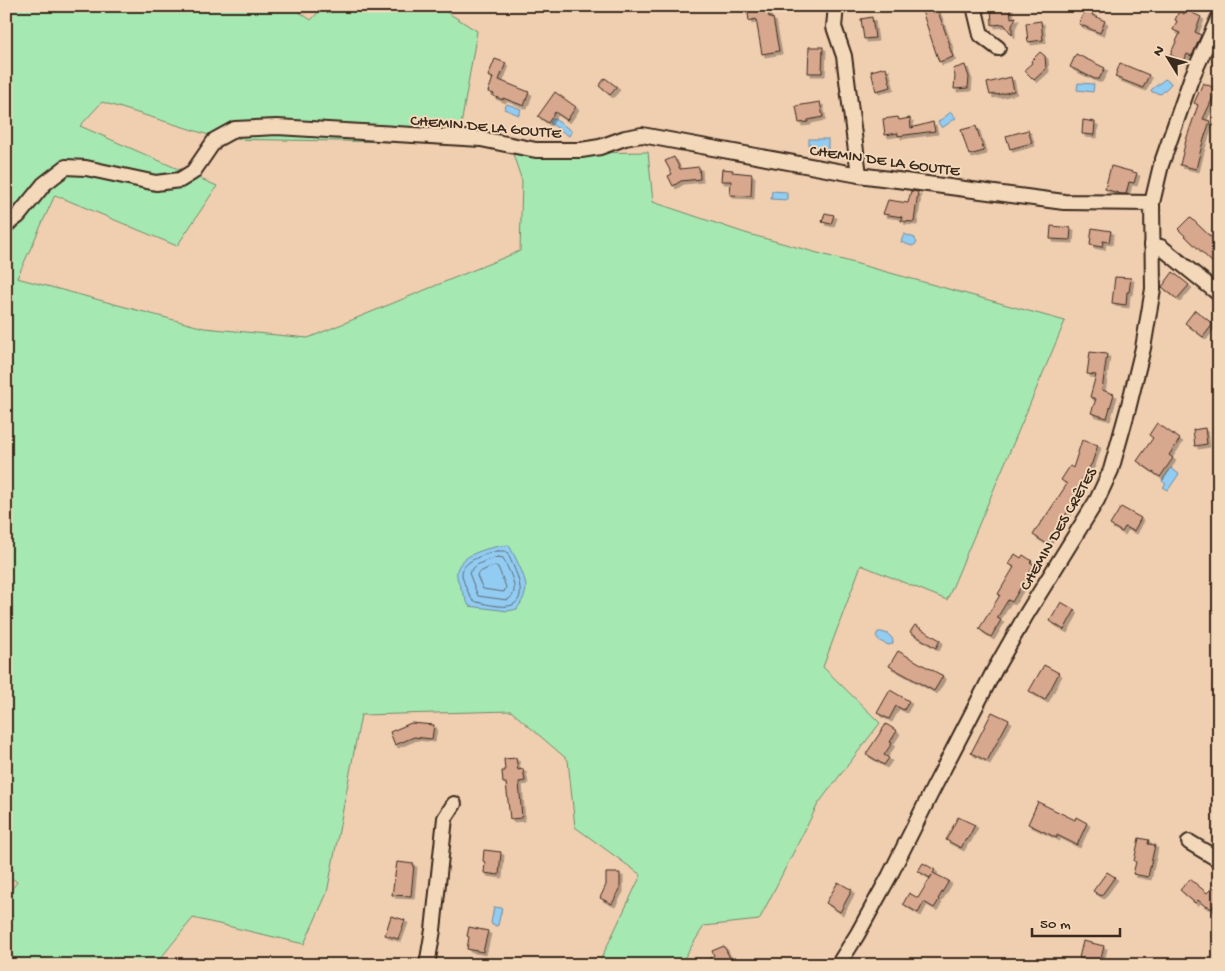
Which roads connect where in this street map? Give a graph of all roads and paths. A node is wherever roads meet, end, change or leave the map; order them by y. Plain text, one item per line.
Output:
1 (836, 6) edge
2 (974, 6) edge
3 (1219, 17) edge
4 (998, 48) dead end
5 (859, 175) junction
6 (1152, 203) junction
7 (6, 225) edge
8 (1152, 245) junction
9 (1219, 294) edge
10 (454, 804) dead end
11 (1189, 842) dead end
12 (1219, 860) edge
13 (427, 965) edge
14 (838, 965) edge

1 - 5 street
2 - 4 street
3 - 6 street, CHEMIN DES CRÊTES
5 - 6 street, CHEMIN DE LA GOUTTE
5 - 7 street, CHEMIN DE LA GOUTTE
6 - 8 street, CHEMIN DES CRÊTES
8 - 9 street
8 - 14 street, CHEMIN DES CRÊTES
10 - 13 street
11 - 12 street

